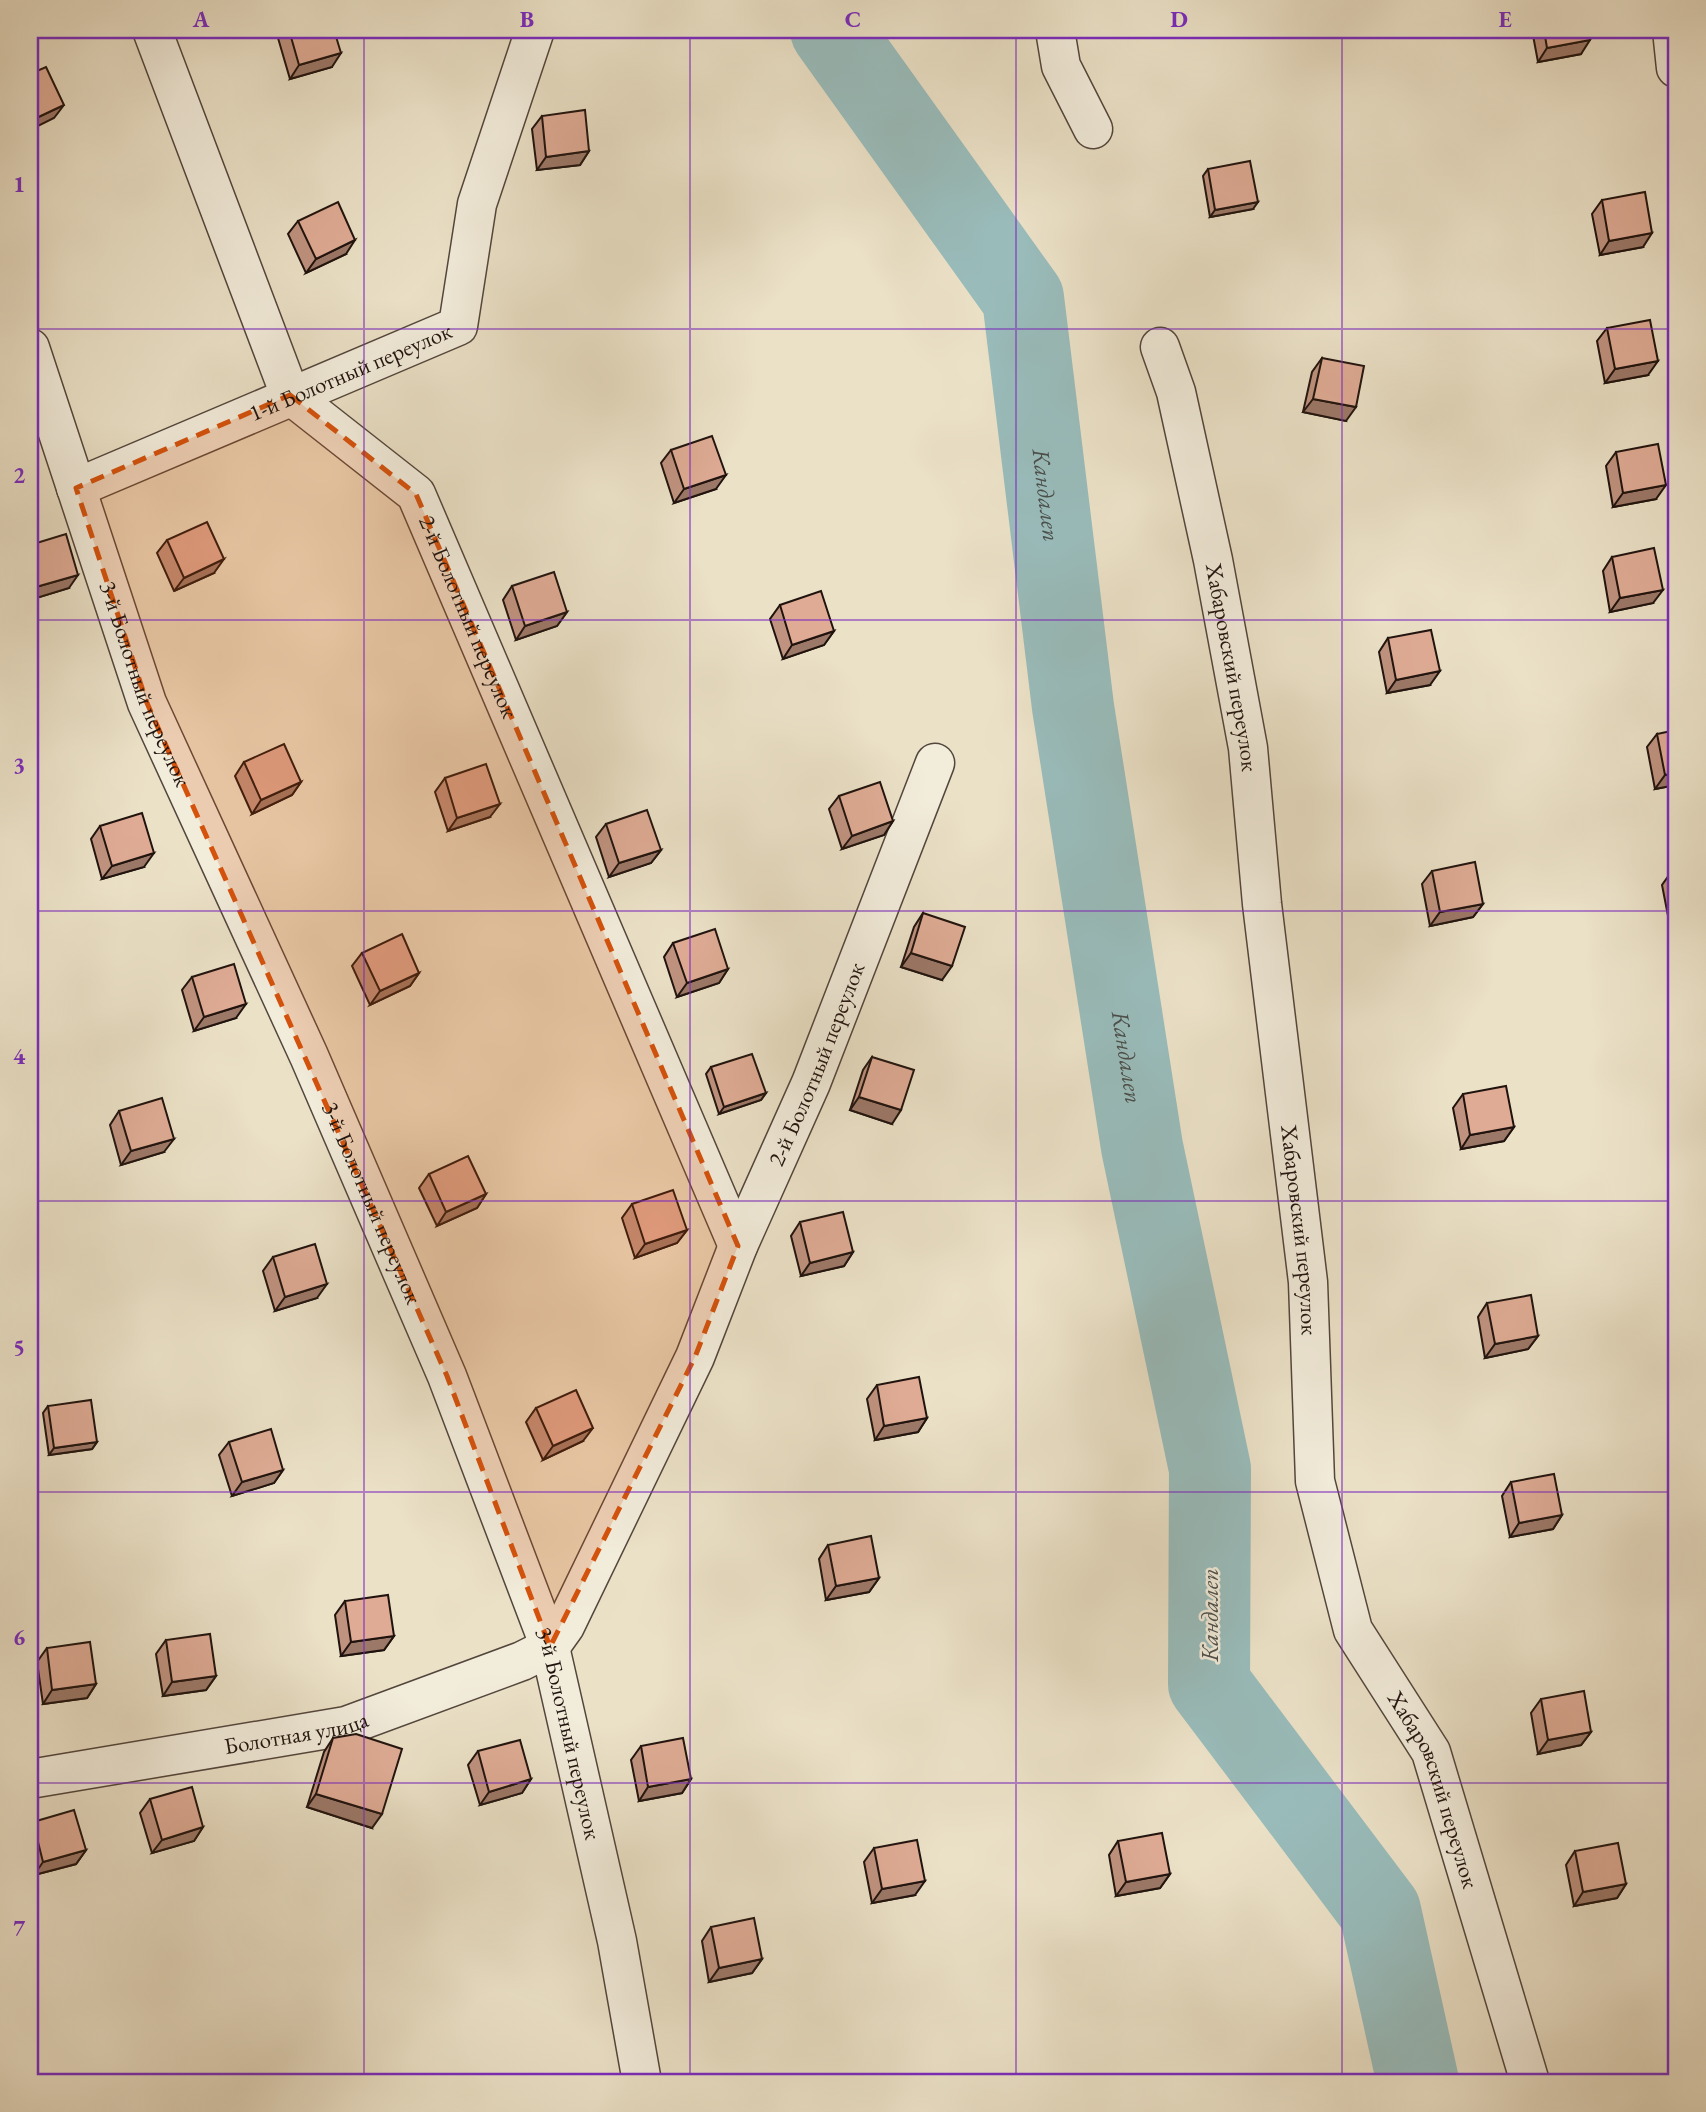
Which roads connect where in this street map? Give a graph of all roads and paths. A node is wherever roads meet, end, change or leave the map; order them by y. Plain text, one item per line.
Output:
1 (152, 30) edge
2 (535, 30) edge
3 (1055, 30) edge
4 (1672, 30) edge
5 (1676, 68) edge
6 (1093, 129) dead end
7 (1160, 347) dead end
8 (30, 348) edge
9 (290, 395) junction
10 (76, 488) junction
11 (935, 763) dead end
12 (738, 1246) junction
13 (550, 1647) junction
14 (30, 1779) edge
15 (642, 2082) edge
16 (1530, 2082) edge

1 - 9 street
2 - 9 street, 1-й Болотный переулок
3 - 6 street
4 - 5 street
7 - 16 street, Хабаровский переулок
8 - 10 street, 3-й Болотный переулок
9 - 10 street, 1-й Болотный переулок
9 - 12 street, 2-й Болотный переулок
10 - 13 street, 3-й Болотный переулок
11 - 12 street, 2-й Болотный переулок
12 - 13 street, 2-й Болотный переулок
13 - 14 street, Болотная улица
13 - 15 street, 3-й Болотный переулок

